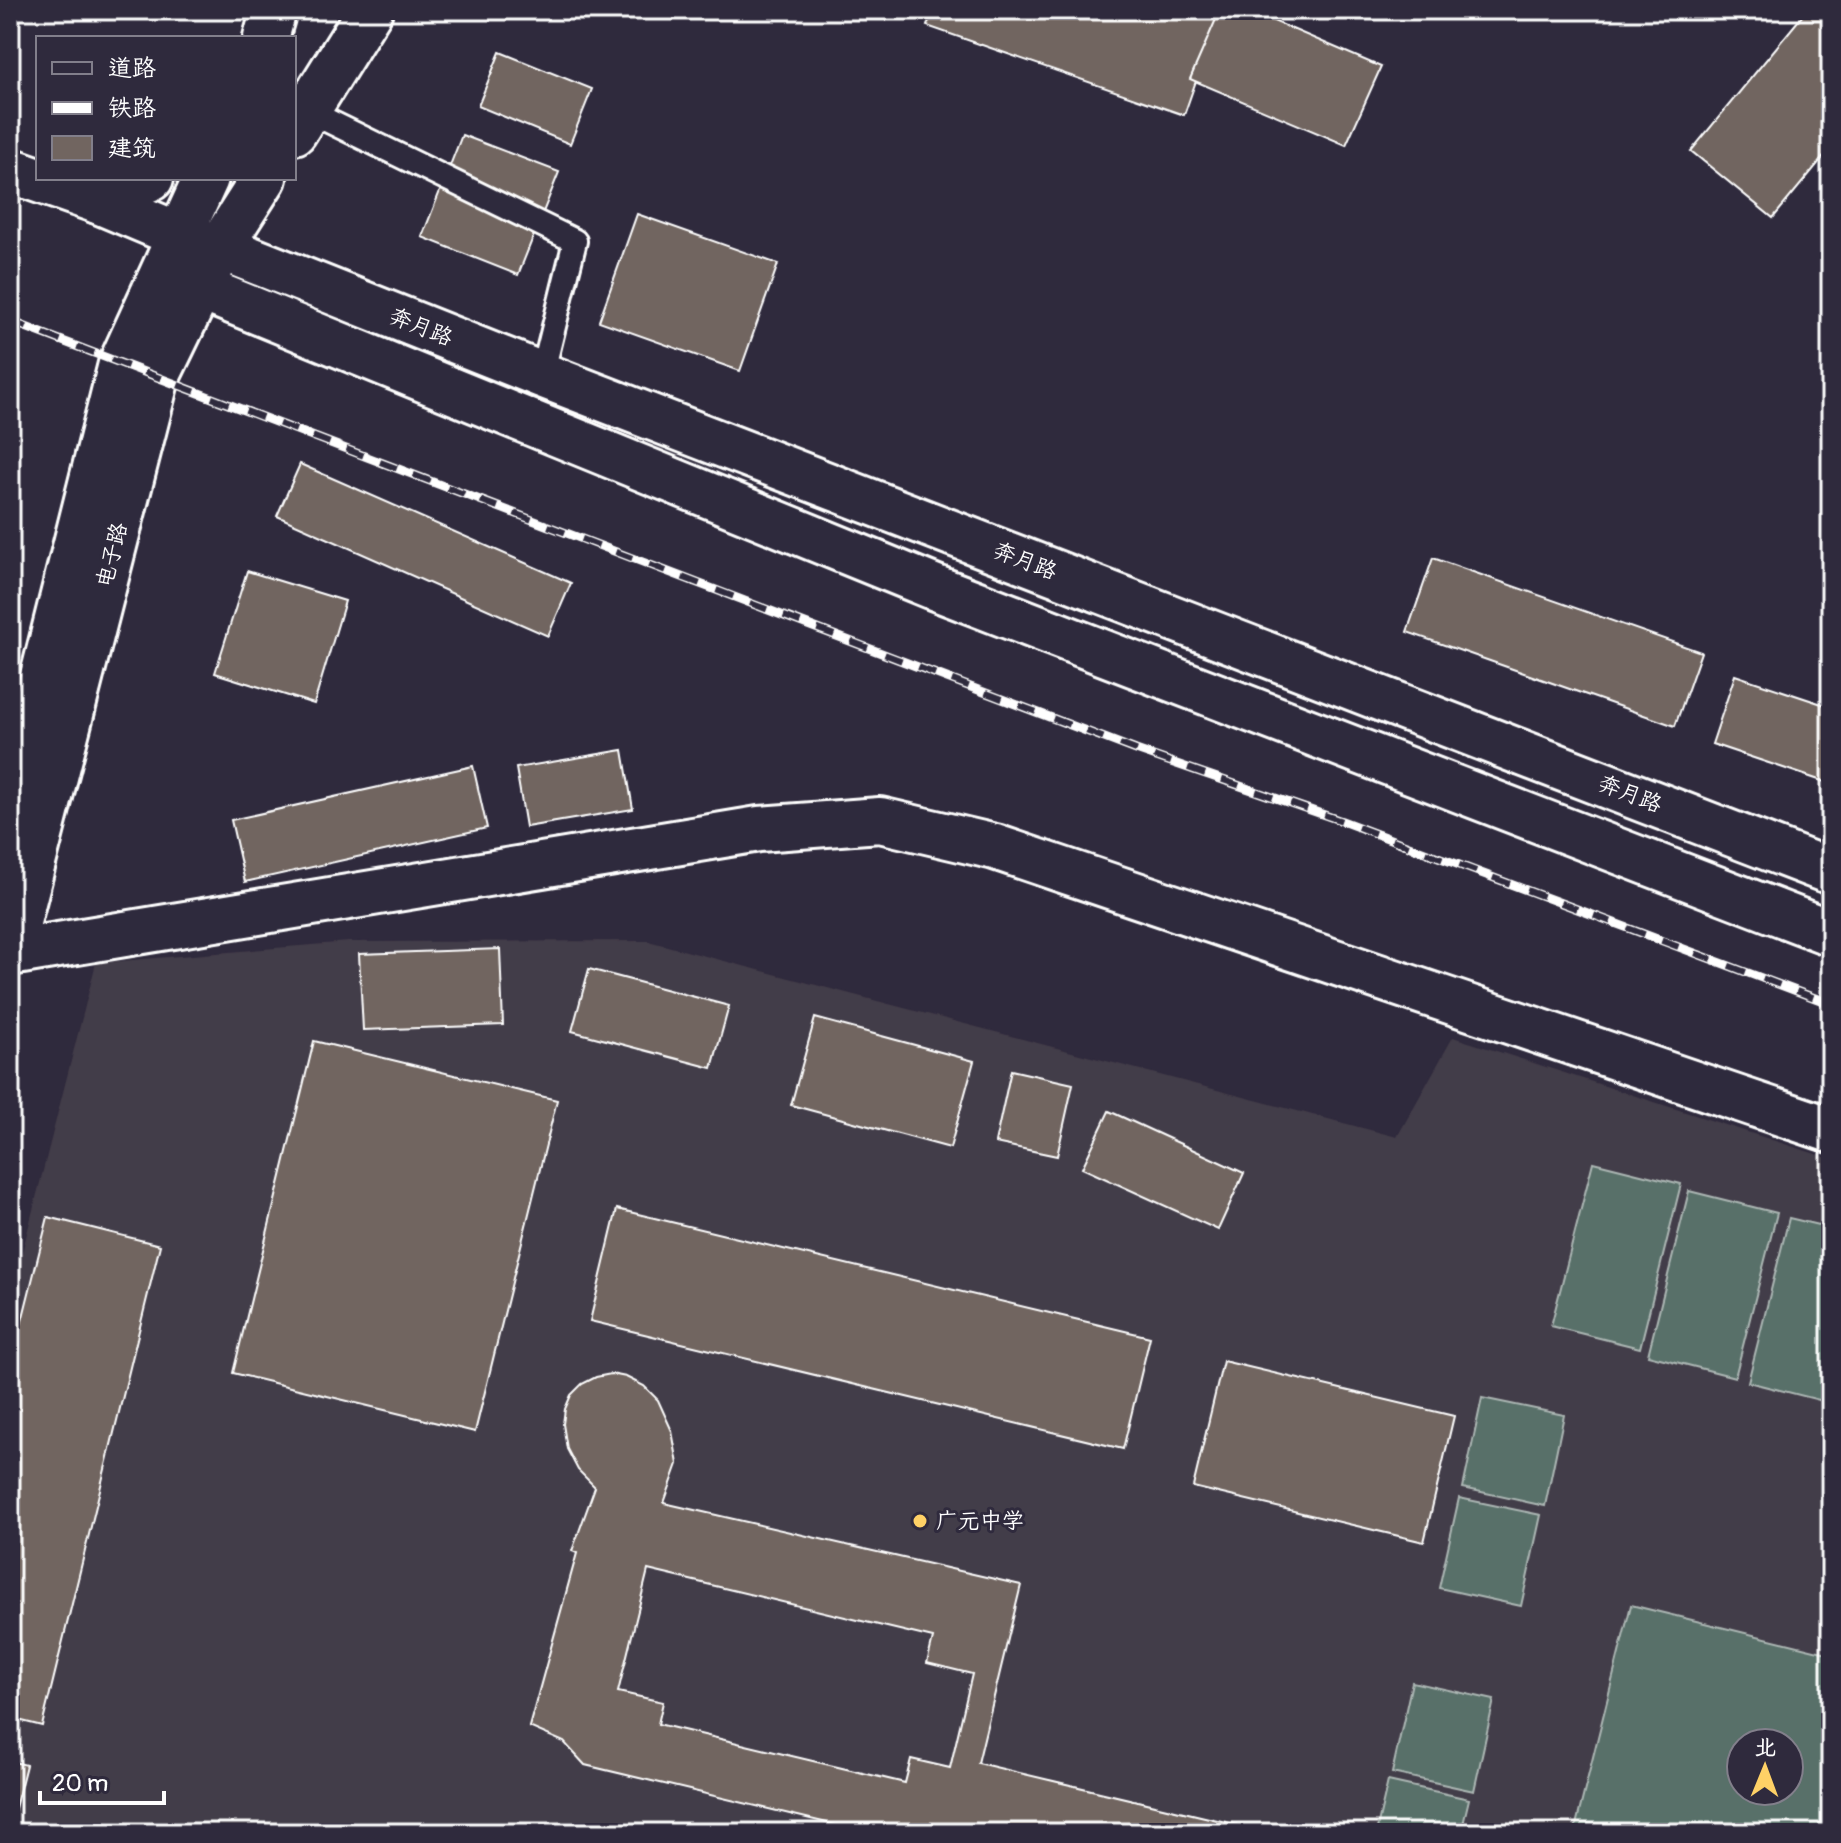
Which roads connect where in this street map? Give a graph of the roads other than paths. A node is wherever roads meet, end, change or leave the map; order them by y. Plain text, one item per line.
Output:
1 (274, 10) edge
2 (370, 10) edge
3 (267, 36) edge
4 (301, 121) edge
5 (10, 170) edge
6 (36, 179) edge
7 (38, 180) edge
8 (146, 180) edge
9 (205, 180) edge
10 (263, 180) edge
11 (98, 201) junction
12 (179, 235) junction
13 (220, 247) junction
14 (200, 288) junction
15 (542, 375) junction
16 (10, 808) edge
17 (1831, 872) edge
18 (1831, 933) edge
19 (10, 953) edge
20 (1831, 1130) edge

1 - 3 street
2 - 4 street
4 - 15 lane
5 - 6 street, 奔月路
7 - 11 street, 奔月路
8 - 11 street
9 - 12 street, 电子路
10 - 13 street, 电子路
11 - 12 street, 奔月路
12 - 13 street, 奔月路
12 - 16 street, 电子路
13 - 14 street, 电子路
13 - 15 street, 奔月路
14 - 18 street
14 - 19 street, 电子路
15 - 17 street, 奔月路
19 - 20 street

